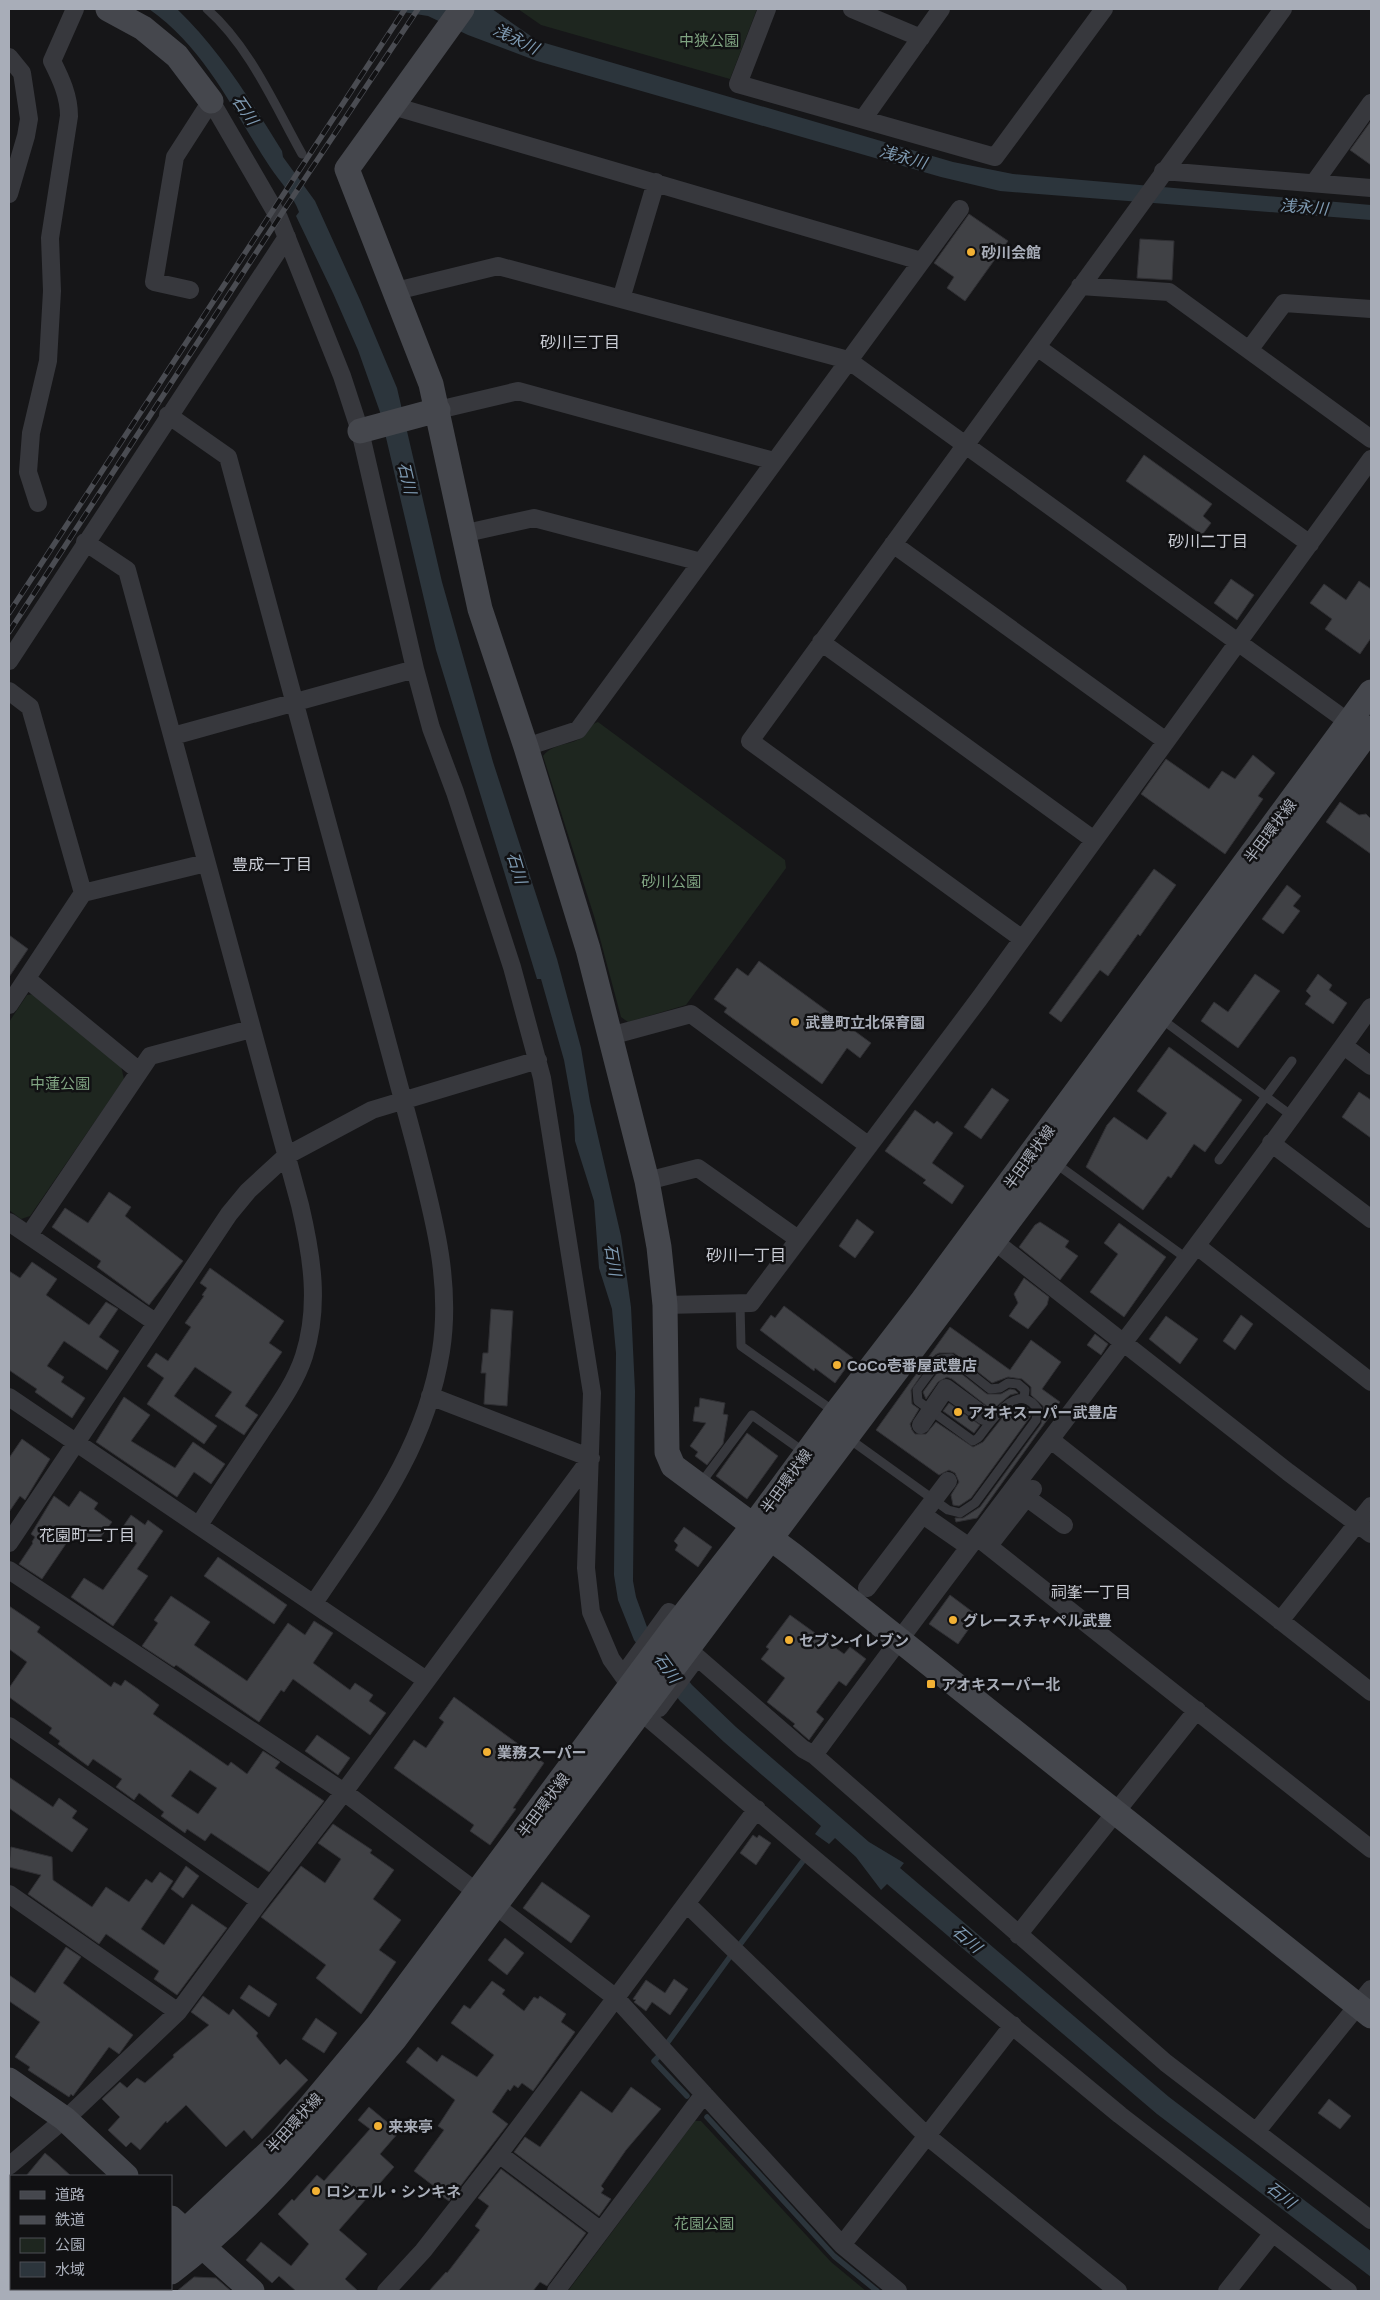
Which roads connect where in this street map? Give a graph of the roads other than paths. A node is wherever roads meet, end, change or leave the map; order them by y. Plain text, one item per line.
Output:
1 (75, 9) edge
2 (108, 9) edge
3 (207, 9) edge
4 (462, 9) edge
5 (767, 9) edge
6 (852, 9) edge
7 (942, 9) edge
8 (1104, 9) edge
9 (1283, 9) edge
10 (921, 38) junction
11 (9, 57) edge
12 (211, 101) junction
13 (1371, 103) edge
14 (393, 106) junction
15 (863, 119) junction
16 (302, 154) dead end
17 (1163, 171) junction
18 (656, 182) junction
19 (1314, 183) junction
20 (1371, 188) edge
21 (9, 194) edge
22 (960, 209) dead end
23 (287, 237) junction
24 (921, 261) junction
25 (1080, 286) junction
26 (190, 290) dead end
27 (396, 291) junction
28 (621, 299) junction
29 (1371, 310) edge
30 (1037, 347) junction
31 (1249, 350) junction
32 (848, 360) junction
33 (428, 413) junction
34 (168, 416) junction
35 (360, 432) junction
36 (1371, 440) edge
37 (966, 444) junction
38 (1371, 459) edge
39 (774, 461) junction
40 (38, 503) dead end
41 (462, 534) junction
42 (85, 542) junction
43 (893, 544) junction
44 (1310, 544) junction
45 (701, 562) junction
46 (821, 642) junction
47 (1240, 643) junction
48 (9, 661) edge
49 (415, 669) junction
50 (9, 691) edge
51 (1371, 692) edge
52 (294, 702) junction
53 (1364, 731) edge
54 (173, 736) junction
55 (1166, 741) junction
56 (526, 747) junction
57 (1094, 840) junction
58 (206, 863) junction
59 (83, 893) junction
60 (1022, 938) junction
61 (27, 978) junction
62 (9, 1005) edge
63 (1371, 1007) edge
64 (1160, 1018) junction
65 (251, 1029) junction
66 (610, 1036) junction
67 (1344, 1046) junction
68 (538, 1060) junction
69 (1292, 1061) dead end
70 (1371, 1066) edge
71 (139, 1071) junction
72 (1267, 1096) junction
73 (404, 1102) junction
74 (1292, 1116) junction
75 (1271, 1144) junction
76 (869, 1146) junction
77 (286, 1156) junction
78 (1219, 1160) dead end
79 (1053, 1162) junction
80 (647, 1181) junction
81 (1371, 1218) edge
82 (9, 1222) edge
83 (28, 1235) junction
84 (798, 1239) junction
85 (994, 1241) junction
86 (1191, 1252) junction
87 (740, 1304) junction
88 (665, 1306) junction
89 (155, 1322) junction
90 (1124, 1341) junction
91 (1371, 1382) edge
92 (430, 1396) junction
93 (9, 1397) edge
94 (1024, 1398) junction
95 (836, 1413) junction
96 (984, 1416) dead end
97 (925, 1418) junction
98 (847, 1437) junction
99 (1051, 1440) junction
100 (75, 1443) junction
101 (806, 1454) junction
102 (591, 1458) junction
103 (948, 1481) dead end
104 (699, 1486) junction
105 (1371, 1506) edge
106 (929, 1508) junction
107 (199, 1525) junction
108 (1064, 1525) dead end
109 (1365, 1528) edge
110 (762, 1533) junction
111 (978, 1539) junction
112 (9, 1543) edge
113 (9, 1570) edge
114 (867, 1588) dead end
115 (314, 1603) junction
116 (1280, 1621) junction
117 (681, 1637) junction
118 (899, 1640) junction
119 (426, 1680) junction
120 (641, 1692) junction
121 (1371, 1692) edge
122 (1197, 1710) junction
123 (9, 1726) edge
124 (814, 1755) junction
125 (344, 1792) junction
126 (758, 1810) junction
127 (1115, 1812) junction
128 (1371, 1849) edge
129 (9, 1894) edge
130 (487, 1899) junction
131 (260, 1901) junction
132 (687, 1904) junction
133 (1018, 1935) junction
134 (616, 1998) junction
135 (1367, 2004) edge
136 (178, 2012) junction
137 (1012, 2025) junction
138 (9, 2080) edge
139 (704, 2094) junction
140 (65, 2119) junction
141 (1256, 2132) junction
142 (927, 2136) junction
143 (499, 2154) junction
144 (9, 2166) edge
145 (125, 2175) edge
146 (1371, 2220) edge
147 (601, 2231) junction
148 (1273, 2233) junction
149 (183, 2235) edge
150 (842, 2245) junction
151 (172, 2269) edge
152 (252, 2291) edge
153 (386, 2291) edge
154 (556, 2291) edge
155 (898, 2291) edge
156 (1118, 2291) edge
157 (1227, 2291) edge
158 (1348, 2291) edge

1 - 40 street
2 - 12 main road
3 - 16 lane
4 - 14 main road
5 - 15 street
6 - 10 street
7 - 10 street
8 - 15 street
9 - 17 street
10 - 15 street
11 - 21 street
12 - 23 street
12 - 26 street
13 - 19 street
14 - 18 street
14 - 27 main road
17 - 19 street
17 - 25 street
18 - 24 street
18 - 28 street
19 - 20 street
22 - 24 street
23 - 34 street
23 - 35 street
24 - 32 street
25 - 30 street
25 - 31 street
27 - 28 street
27 - 33 main road
28 - 32 street
29 - 31 street
30 - 37 street
30 - 44 street
31 - 36 street
32 - 37 street
32 - 39 street
33 - 35 main road
33 - 39 street
33 - 41 main road
34 - 42 street
34 - 52 street
35 - 49 street
37 - 43 street
37 - 47 street
38 - 44 street
39 - 45 street
41 - 45 street
41 - 56 main road
42 - 48 street
42 - 54 street
43 - 46 street
43 - 55 street
44 - 47 street
45 - 56 street
46 - 57 street
46 - 60 street
47 - 53 street
47 - 55 street
49 - 52 street
49 - 68 street
50 - 59 street
51 - 53 main road, 半田環状線
52 - 54 street
52 - 73 street
53 - 64 main road, 半田環状線
53 - 95 main road, 半田環状線
54 - 58 street
55 - 57 street
56 - 66 main road
57 - 60 street
58 - 59 street
58 - 65 street
59 - 61 street
60 - 76 street
61 - 62 street
61 - 71 street
63 - 67 street
64 - 72 lane
64 - 79 main road, 半田環状線
65 - 71 street
65 - 77 street
66 - 76 street
66 - 80 main road
67 - 70 street
67 - 74 street
68 - 73 street
68 - 102 street
69 - 72 lane
71 - 83 street
72 - 74 lane
72 - 78 lane
73 - 77 street
73 - 92 street
74 - 75 street
75 - 81 street
75 - 86 street
76 - 84 street
77 - 89 street
77 - 107 street
79 - 85 main road, 半田環状線
79 - 86 lane
80 - 84 street
80 - 88 main road
82 - 83 street
83 - 89 street
84 - 87 street
85 - 90 street
85 - 98 main road, 半田環状線
86 - 90 street
86 - 91 street
87 - 88 street
87 - 95 lane
88 - 104 main road
89 - 100 street
90 - 99 street
90 - 109 street
92 - 102 street
92 - 115 street
93 - 100 street
94 - 97 lane
94 - 97 lane
94 - 106 lane
95 - 101 main road, 半田環状線
96 - 97 street
98 - 106 lane
98 - 110 main road, 半田環状線
99 - 111 street
99 - 116 street
100 - 107 street
100 - 112 street
101 - 104 lane
101 - 110 main road, 半田環状線
102 - 119 street
102 - 120 street
103 - 106 street
104 - 110 main road
105 - 109 street
106 - 111 street
106 - 114 street
107 - 115 street
108 - 111 street
109 - 116 street
110 - 117 main road, 半田環状線
110 - 118 main road
111 - 118 street
111 - 122 street
113 - 125 street
115 - 119 street
116 - 121 street
117 - 120 main road, 半田環状線
117 - 120 street
117 - 124 street
118 - 124 street
118 - 127 main road
119 - 125 street
120 - 126 street
120 - 130 main road, 半田環状線
122 - 127 street
122 - 128 street
123 - 131 street
124 - 133 street
125 - 130 street
125 - 131 street
126 - 132 street
126 - 137 street
127 - 133 street
127 - 135 main road
129 - 136 street
130 - 134 street
130 - 149 main road, 半田環状線
131 - 136 street
132 - 134 street
132 - 142 street
133 - 141 street
134 - 139 street
134 - 143 street
135 - 141 street
136 - 140 street
137 - 142 street
137 - 148 street
138 - 140 main road
139 - 147 street
139 - 150 street
140 - 144 street
140 - 145 main road
141 - 146 street
142 - 150 street
142 - 156 street
143 - 147 street
143 - 153 street
147 - 154 street
148 - 157 street
148 - 158 street
149 - 151 main road, 半田環状線
149 - 152 main road
150 - 155 street

